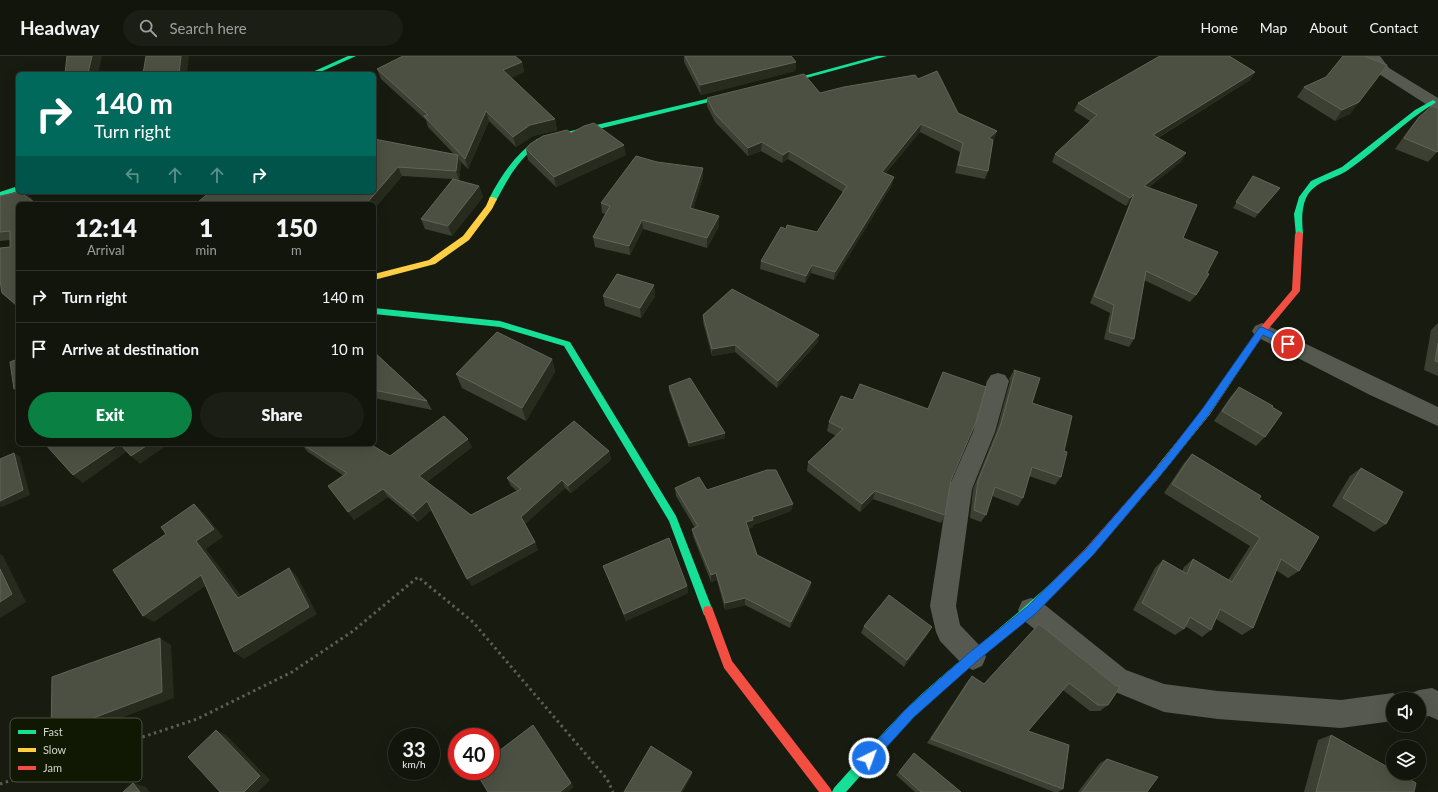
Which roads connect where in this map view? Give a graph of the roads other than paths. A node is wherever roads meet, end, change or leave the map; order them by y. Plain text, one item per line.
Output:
1 (353, 56) edge
2 (884, 56) edge
3 (1372, 56) edge
4 (316, 72) edge
5 (770, 85) edge
6 (747, 91) edge
7 (1436, 104) edge
8 (16, 189) edge
9 (0, 195) edge
10 (376, 276) edge
11 (376, 311) edge
12 (1262, 331) junction
13 (998, 381) dead end
14 (1438, 417) edge
15 (1031, 610) junction
16 (973, 657) junction
17 (1386, 708) edge
18 (826, 792) edge
19 (838, 792) edge

1 - 4 street
2 - 5 street
3 - 7 street
6 - 10 street
7 - 12 street
8 - 9 street
11 - 18 street
12 - 14 street
12 - 15 street
13 - 16 street
15 - 16 street
15 - 17 street
16 - 19 street

